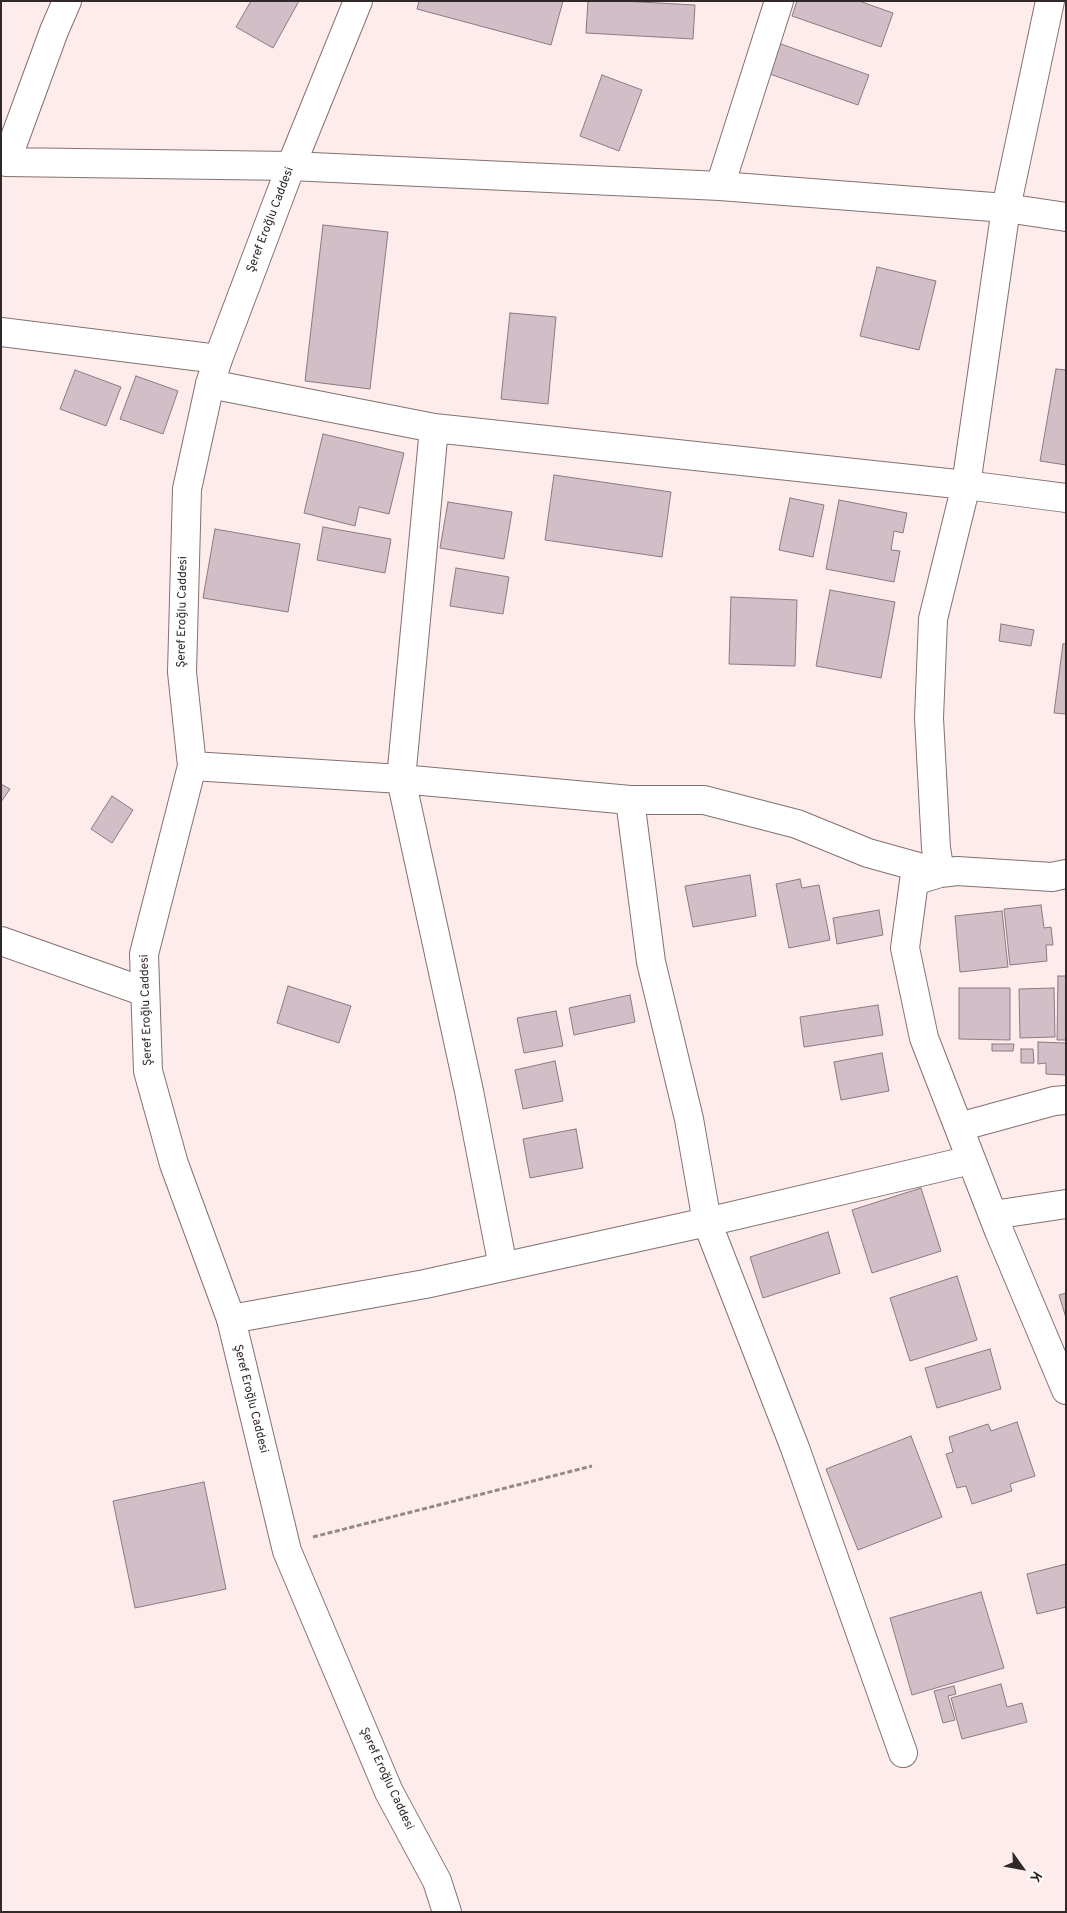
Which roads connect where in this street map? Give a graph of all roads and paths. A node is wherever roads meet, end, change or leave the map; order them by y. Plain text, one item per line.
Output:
1 (67, 1) edge
2 (358, 1) edge
3 (778, 1) edge
4 (1050, 1) edge
5 (3, 161) edge
6 (291, 166) junction
7 (720, 186) junction
8 (1006, 208) junction
9 (1066, 217) edge
10 (1, 332) edge
11 (214, 372) junction
12 (434, 428) junction
13 (966, 485) junction
14 (1066, 498) edge
15 (192, 766) junction
16 (401, 779) junction
17 (630, 800) junction
18 (940, 873) junction
19 (1066, 874) edge
20 (1, 941) edge
21 (145, 992) junction
22 (1066, 1100) edge
23 (959, 1127) junction
24 (971, 1160) junction
25 (1066, 1204) edge
26 (993, 1215) junction
27 (707, 1222) junction
28 (503, 1267) junction
29 (231, 1319) junction
30 (1066, 1390) edge
31 (592, 1466) dead end
32 (285, 1544) junction
33 (903, 1752) dead end
34 (447, 1912) edge

1 - 5 street
2 - 6 street, Şeref Eroğlu Caddesi
3 - 7 street
4 - 8 street
5 - 6 street
6 - 7 street
6 - 11 street, Şeref Eroğlu Caddesi
7 - 8 street
8 - 9 street
8 - 13 street
10 - 11 street
11 - 12 street
11 - 15 street, Şeref Eroğlu Caddesi
12 - 13 street
12 - 16 street
13 - 14 street
13 - 18 street
15 - 16 street
15 - 21 street, Şeref Eroğlu Caddesi
16 - 17 street
16 - 28 street
17 - 18 street
17 - 27 street
18 - 19 street
18 - 23 street
20 - 21 street
21 - 29 street, Şeref Eroğlu Caddesi
22 - 23 street
23 - 24 street
24 - 26 street
24 - 27 street
25 - 26 street
26 - 30 street
27 - 28 street
27 - 33 street
28 - 29 street
29 - 32 street, Şeref Eroğlu Caddesi
31 - 32 path
32 - 34 street, Şeref Eroğlu Caddesi

